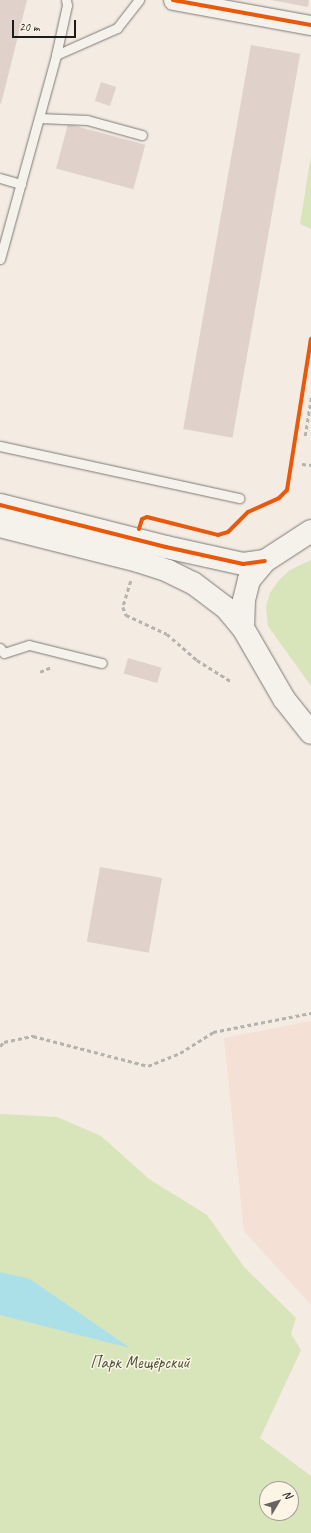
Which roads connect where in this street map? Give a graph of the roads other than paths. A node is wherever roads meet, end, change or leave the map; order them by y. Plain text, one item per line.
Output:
1 (66, 0) edge
2 (139, 0) edge
3 (174, 0) edge
4 (195, 1) edge
5 (311, 25) edge
6 (56, 55) junction
7 (39, 118) junction
8 (142, 136) dead end
9 (0, 178) edge
10 (21, 184) junction
11 (4, 232) edge
12 (0, 259) edge
13 (0, 446) edge
14 (239, 498) dead end
15 (0, 504) edge
16 (0, 526) edge
17 (307, 537) edge
18 (265, 561) junction
19 (243, 628) junction
20 (2, 651) edge
21 (102, 663) dead end
22 (311, 733) edge

1 - 6 lane
2 - 6 lane
3 - 4 street
4 - 5 street
6 - 7 lane
7 - 8 lane
7 - 10 lane
9 - 10 lane
10 - 11 lane
11 - 12 lane
13 - 14 lane
15 - 18 street
16 - 19 street
17 - 18 street
18 - 19 street
19 - 22 street
20 - 21 lane

